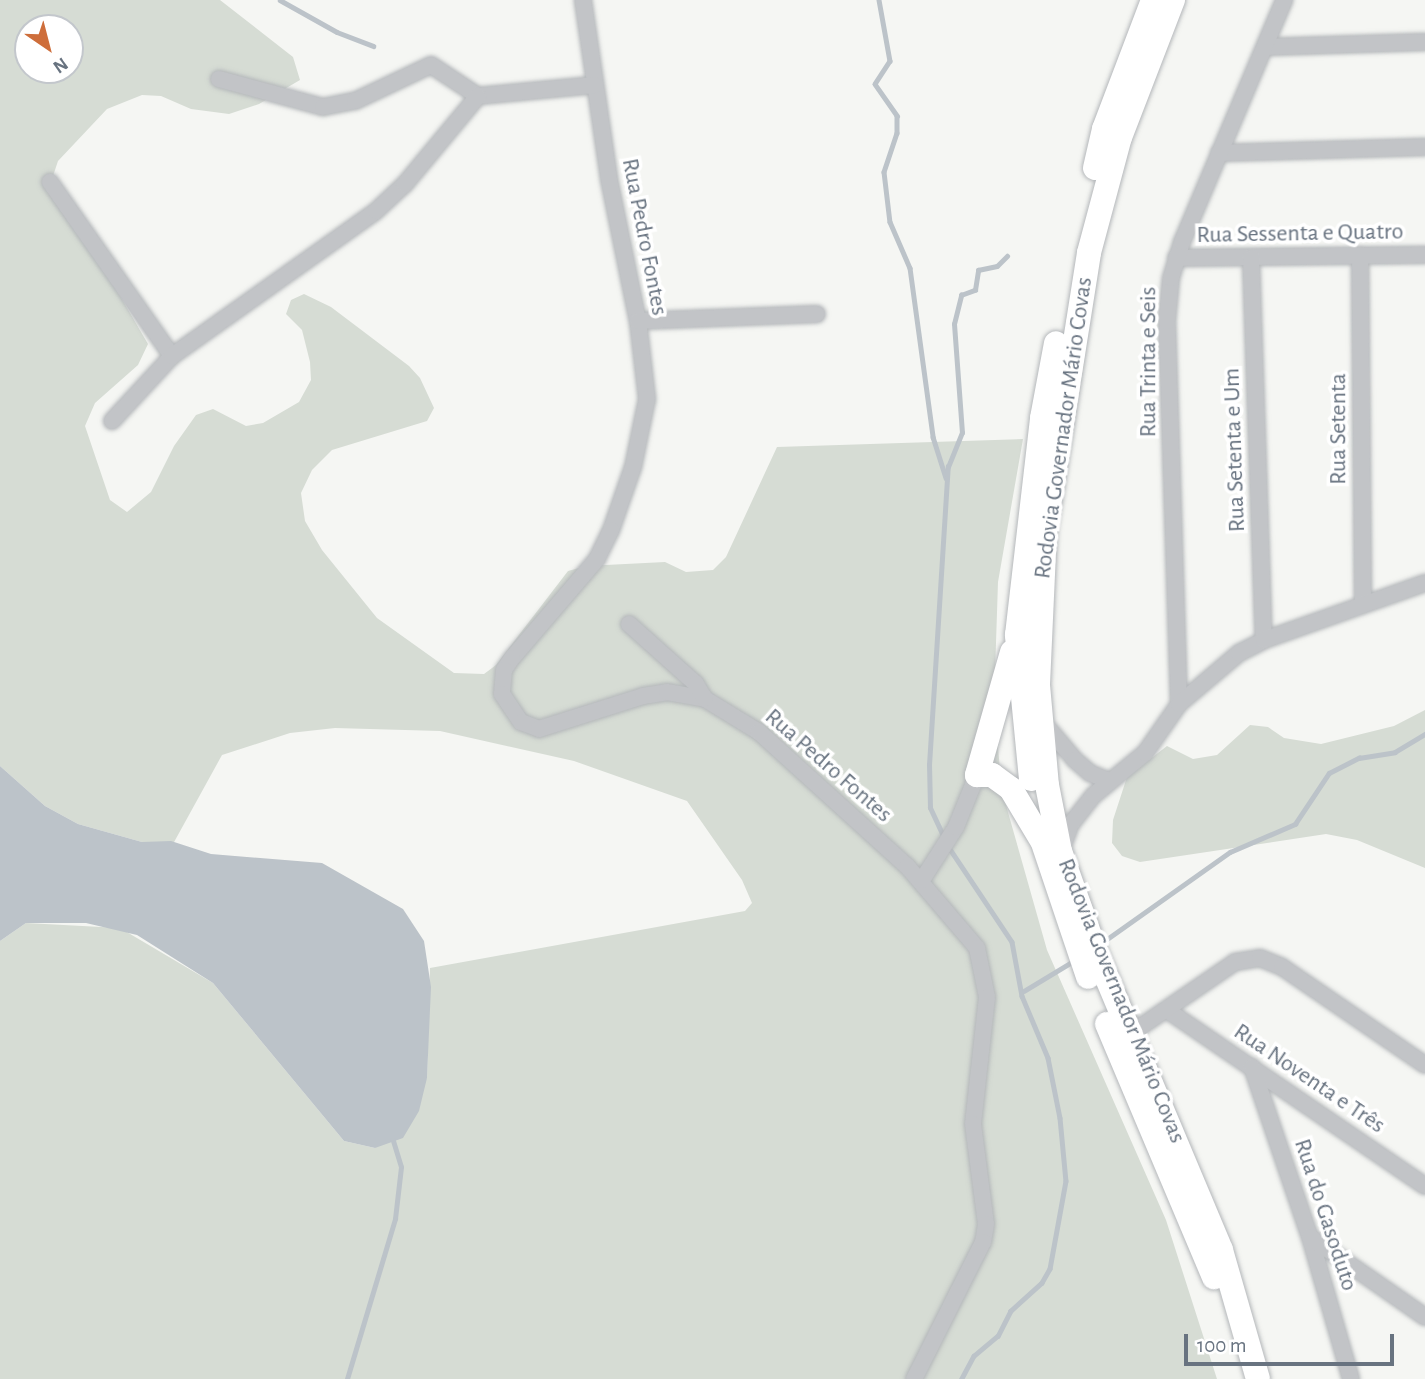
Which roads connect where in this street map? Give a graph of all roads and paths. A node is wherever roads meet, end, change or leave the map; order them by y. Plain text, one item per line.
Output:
1 (583, 0) edge
2 (1153, 0) edge
3 (1173, 0) edge
4 (1284, 0) edge
5 (1425, 42) edge
6 (1265, 47) junction
7 (219, 79) dead end
8 (594, 85) junction
9 (478, 96) junction
10 (1425, 147) edge
11 (1219, 153) junction
12 (50, 182) dead end
13 (1360, 255) junction
14 (1425, 255) edge
15 (1175, 258) junction
16 (1251, 258) junction
17 (817, 314) dead end
18 (638, 321) junction
19 (172, 356) junction
20 (112, 421) dead end
21 (1425, 583) edge
22 (1363, 603) junction
23 (629, 624) dead end
24 (1017, 635) junction
25 (1264, 640) junction
26 (705, 699) junction
27 (1179, 704) junction
28 (1041, 719) junction
29 (977, 775) junction
30 (1109, 781) junction
31 (1051, 846) junction
32 (922, 880) junction
33 (1167, 1010) junction
34 (1130, 1034) junction
35 (1425, 1065) edge
36 (1252, 1067) junction
37 (1425, 1186) edge
38 (1311, 1237) junction
39 (1425, 1317) edge
40 (1252, 1350) junction
41 (914, 1379) edge
42 (1241, 1379) edge
43 (1258, 1379) edge
44 (1266, 1379) edge
45 (1351, 1379) edge

1 - 8 street, Rua Pedro Fontes
2 - 24 highway, Rodovia Governador Mário Covas
3 - 28 highway, Rodovia Governador Mário Covas
4 - 6 street, Rua Trinta e Seis
5 - 6 street
6 - 11 street, Rua Trinta e Seis
7 - 9 street
8 - 9 street
8 - 18 street, Rua Pedro Fontes
9 - 19 street
10 - 11 street
11 - 15 street, Rua Trinta e Seis
12 - 19 street
13 - 14 street, Rua Sessenta e Quatro
13 - 16 street, Rua Sessenta e Quatro
13 - 22 street, Rua Setenta
15 - 16 street, Rua Sessenta e Quatro
15 - 27 street, Rua Trinta e Seis
16 - 25 street, Rua Setenta e Um
17 - 18 street
18 - 26 street, Rua Pedro Fontes
19 - 20 street
21 - 22 street
22 - 25 street
23 - 26 street
24 - 29 highway
24 - 31 highway, Rodovia Governador Mário Covas
25 - 27 street
26 - 32 street, Rua Pedro Fontes
27 - 30 street
28 - 30 street
28 - 31 highway, Rodovia Governador Mário Covas
29 - 31 highway
29 - 32 street
30 - 31 street
31 - 34 highway, Rodovia Governador Mário Covas
31 - 42 highway, Rodovia Governador Mário Covas
32 - 41 street, Rua Pedro Fontes
33 - 34 street
33 - 35 street
33 - 36 street, Rua Noventa e Três
34 - 40 highway, Rodovia Governador Mário Covas
36 - 37 street, Rua Noventa e Três
36 - 38 street, Rua do Gasoduto
38 - 39 street
38 - 45 street, Rua do Gasoduto
40 - 43 highway, Rodovia Governador Mário Covas
40 - 44 highway

